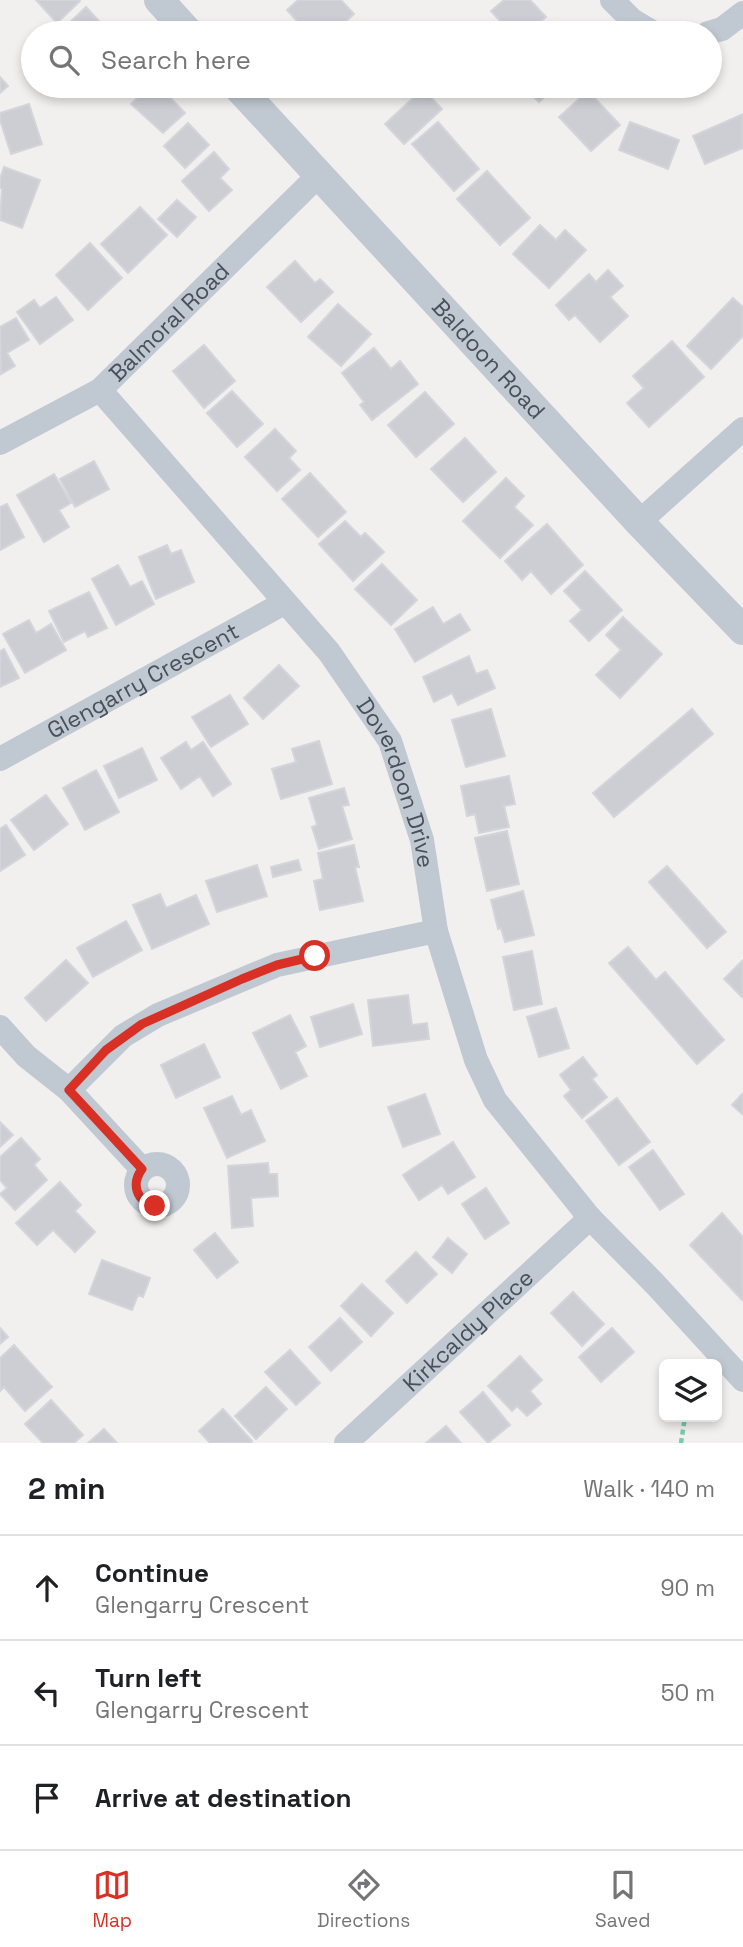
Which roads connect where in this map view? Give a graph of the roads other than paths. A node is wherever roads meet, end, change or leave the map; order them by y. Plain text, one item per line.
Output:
1 (159, 0) edge
2 (612, 0) edge
3 (743, 13) edge
4 (179, 21) edge
5 (634, 21) edge
6 (722, 29) edge
7 (248, 98) edge
8 (319, 175) junction
9 (100, 390) junction
10 (743, 429) edge
11 (0, 443) edge
12 (639, 522) junction
13 (284, 603) junction
14 (743, 630) edge
15 (0, 759) edge
16 (436, 931) junction
17 (0, 1027) edge
18 (69, 1090) junction
19 (142, 1169) dead end
20 (590, 1218) junction
21 (743, 1380) edge
22 (346, 1443) edge

1 - 4 street
2 - 5 street
3 - 6 street
7 - 8 street, Baldoon Road
8 - 9 street, Balmoral Road
8 - 12 street, Baldoon Road
9 - 11 street, Balmoral Road
9 - 13 street, Doverdoon Drive
10 - 12 street
12 - 14 street, Baldoon Road
13 - 15 street, Glengarry Crescent
13 - 16 street, Doverdoon Drive
16 - 18 street
16 - 20 street, Doverdoon Drive
17 - 18 street
18 - 19 street
20 - 21 street, Doverdoon Drive
20 - 22 street, Kirkcaldy Place

